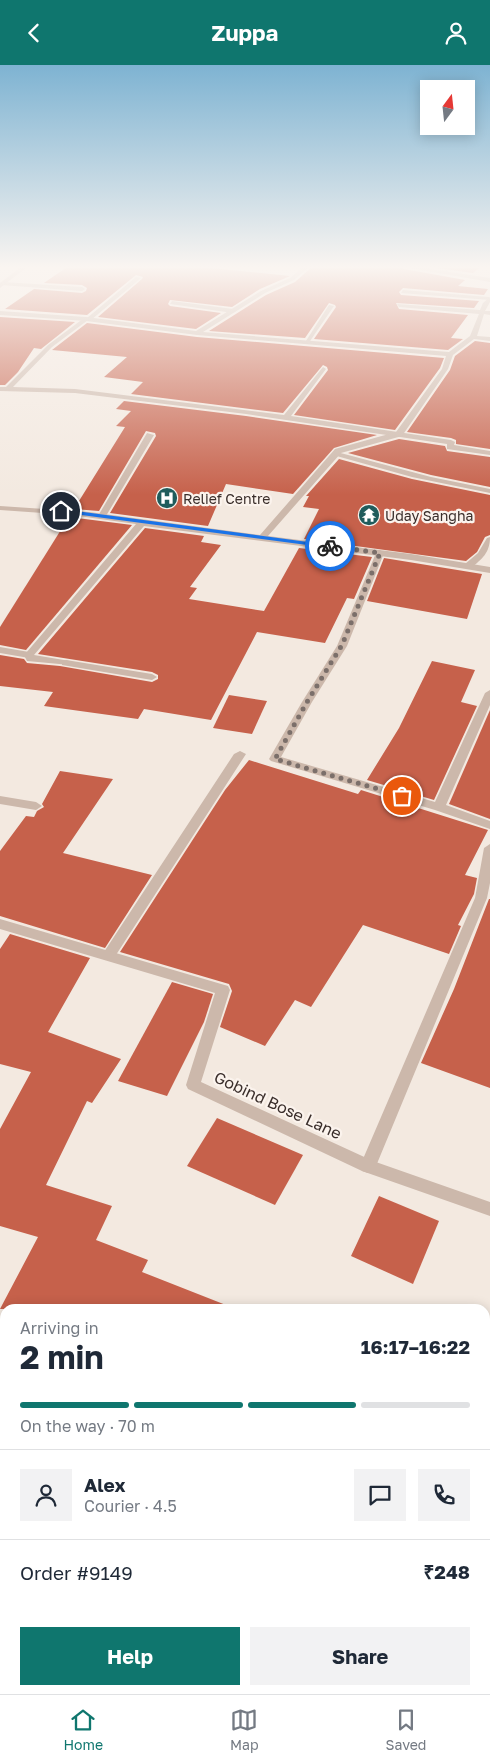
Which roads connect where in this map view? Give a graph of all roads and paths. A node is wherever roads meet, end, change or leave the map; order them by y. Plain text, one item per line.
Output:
1 (54, 343) edge
2 (306, 343) edge
3 (465, 343) edge
4 (450, 354) junction
5 (324, 369) dead end
6 (4, 389) edge
7 (286, 418) junction
8 (399, 434) junction
9 (150, 435) dead end
10 (336, 453) junction
11 (490, 453) edge
12 (490, 491) edge
13 (0, 508) edge
14 (102, 515) junction
15 (142, 523) junction
16 (262, 538) junction
17 (490, 540) edge
18 (380, 553) junction
19 (468, 566) junction
20 (490, 570) edge
21 (0, 650) edge
22 (30, 655) junction
23 (152, 677) dead end
24 (490, 693) edge
25 (240, 754) dead end
26 (0, 800) edge
27 (36, 806) dead end
28 (439, 807) junction
29 (490, 825) edge
30 (490, 848) edge
31 (0, 924) edge
32 (109, 955) junction
33 (368, 1166) junction
34 (490, 1209) edge

1 - 6 street
2 - 4 street
3 - 4 street
4 - 8 street
5 - 7 street
6 - 7 street
7 - 8 street
8 - 10 street
8 - 11 street
9 - 14 street
10 - 12 street
10 - 16 street
13 - 14 street
14 - 15 street
15 - 16 street
15 - 22 street
16 - 18 street
17 - 19 street
18 - 19 street
18 - 28 street
19 - 20 street
21 - 22 street
22 - 23 street
24 - 28 street
25 - 32 street
26 - 27 street
28 - 29 street
30 - 33 street
31 - 32 street, Gobind Bose Lane
32 - 33 street, Gobind Bose Lane
33 - 34 street, Gobind Bose Lane

